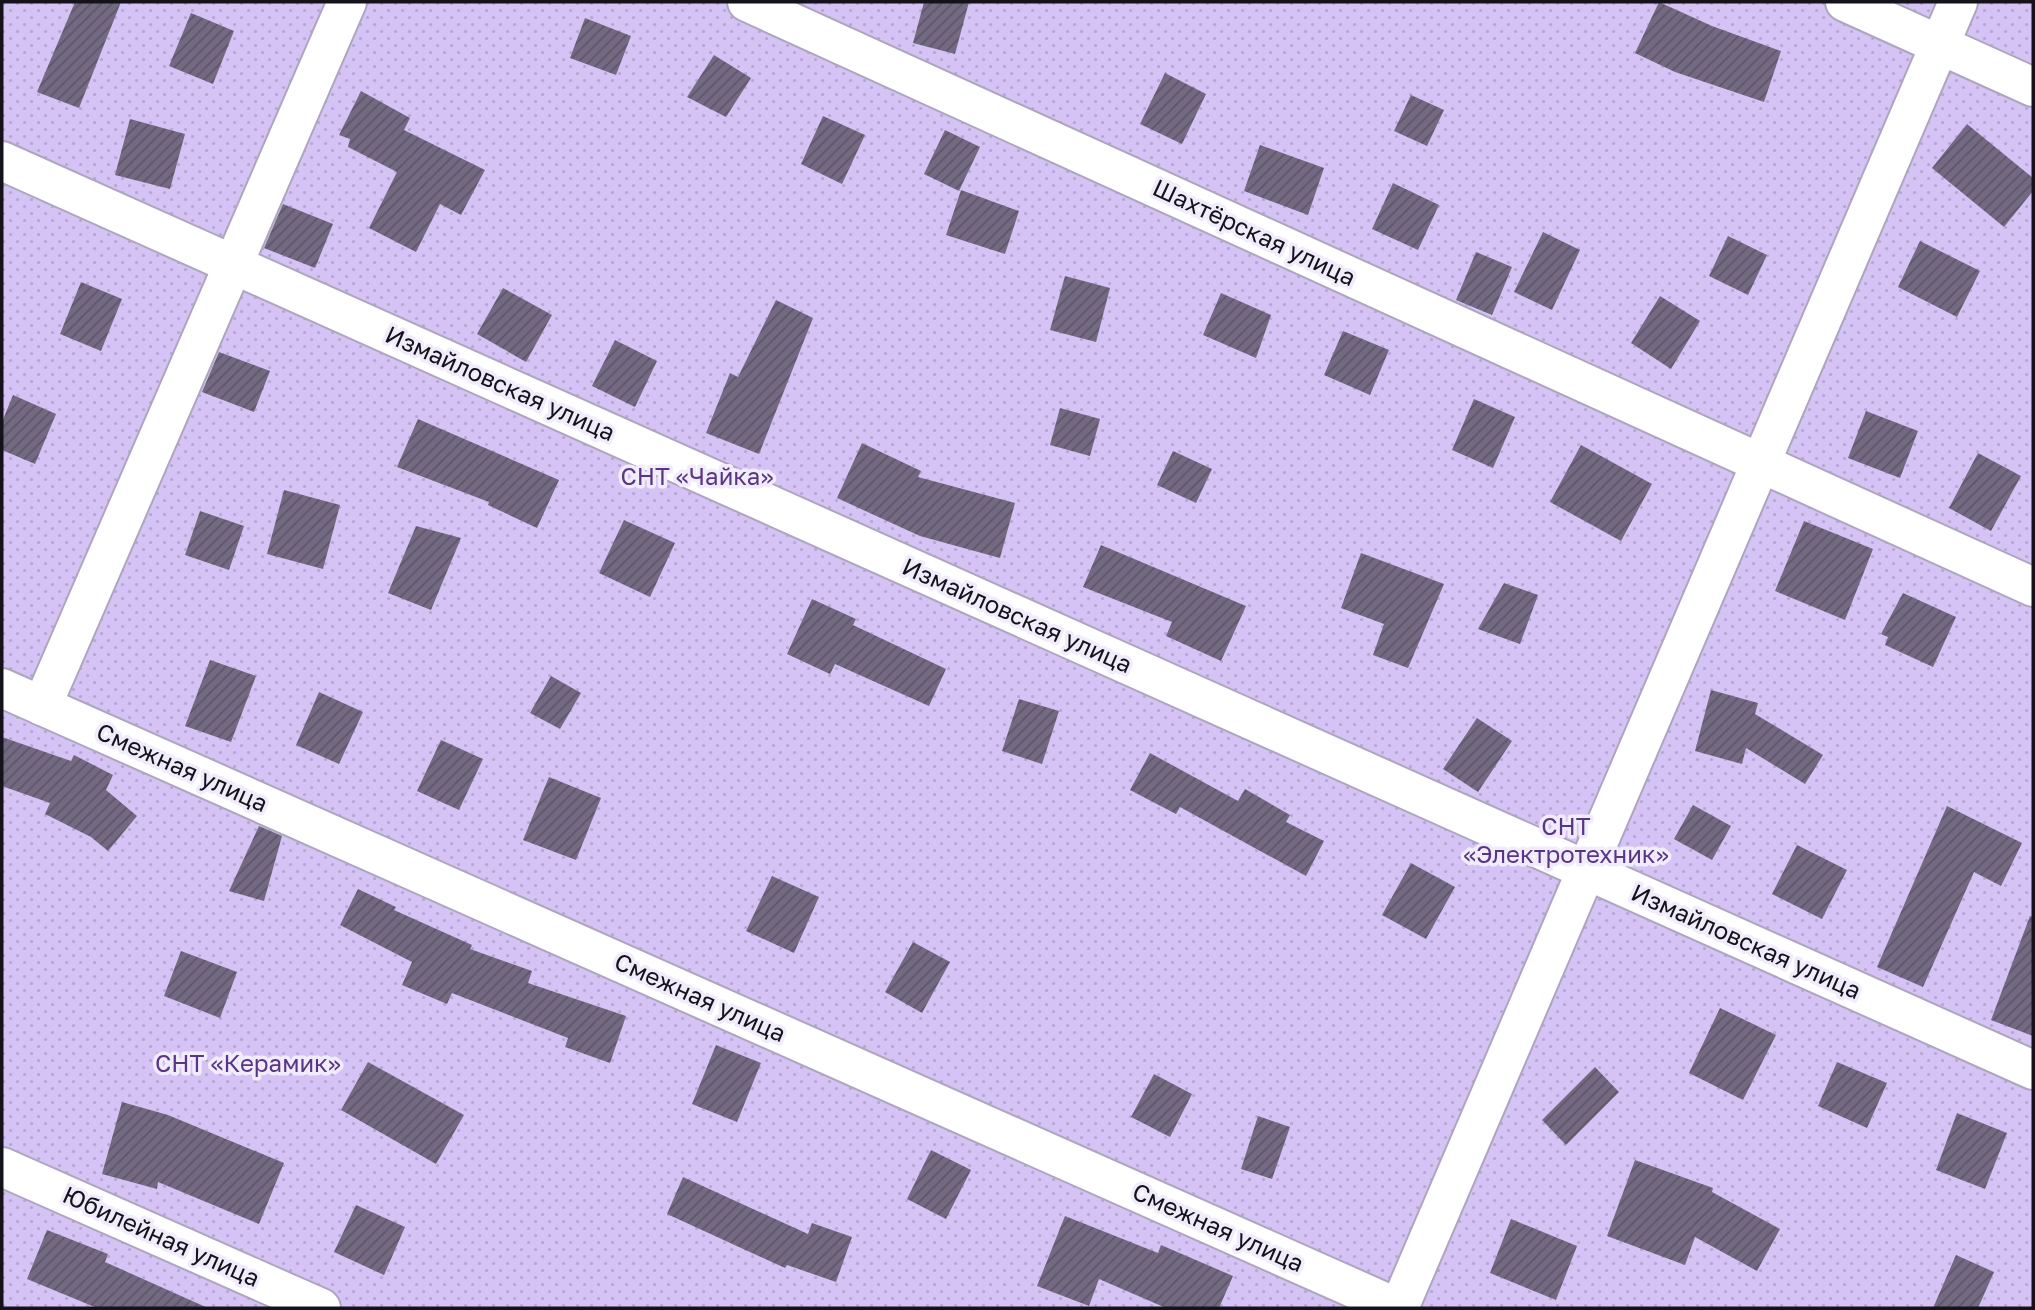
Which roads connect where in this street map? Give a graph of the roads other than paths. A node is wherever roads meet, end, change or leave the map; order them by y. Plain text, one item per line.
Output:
1 (347, 2) edge
2 (747, 2) edge
3 (1845, 2) edge
4 (1958, 2) edge
5 (1940, 45) junction
6 (2033, 87) edge
7 (2, 161) edge
8 (234, 265) junction
9 (1761, 464) junction
10 (2033, 587) edge
11 (2, 688) edge
12 (42, 706) junction
13 (1587, 871) junction
14 (2033, 1070) edge
15 (2, 1167) edge
16 (321, 1308) edge
17 (1399, 1308) edge

1 - 8 street
2 - 9 street, Шахтёрская улица
3 - 5 street
4 - 5 street
5 - 6 street
5 - 9 street
7 - 8 street, Измайловская улица
8 - 12 street
8 - 13 street, Измайловская улица
9 - 10 street, Шахтёрская улица
9 - 13 street
11 - 12 street, Смежная улица
12 - 17 street, Смежная улица
13 - 14 street, Измайловская улица
13 - 17 street
15 - 16 street, Юбилейная улица

